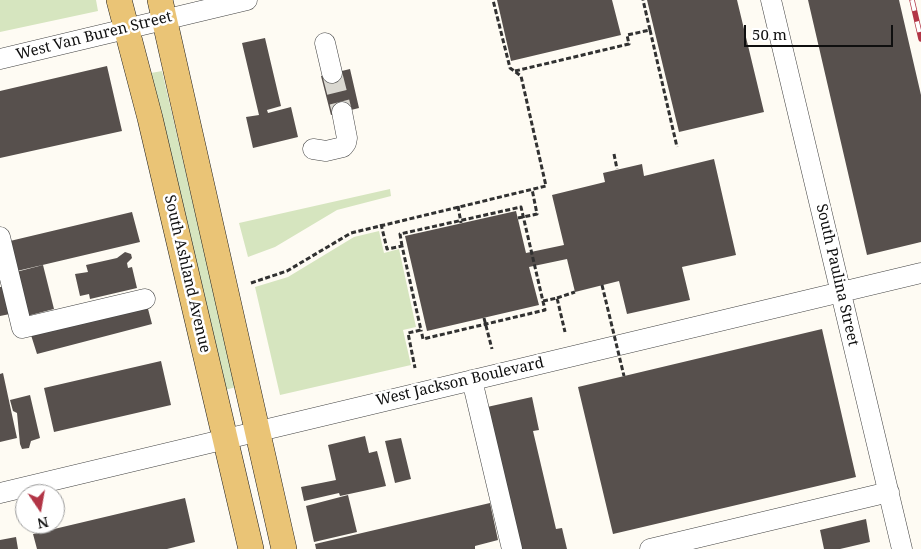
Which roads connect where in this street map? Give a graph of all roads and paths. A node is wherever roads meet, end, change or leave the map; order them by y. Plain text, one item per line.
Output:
1 (119, 0) edge
2 (247, 0) edge
3 (493, 0) edge
4 (643, 0) edge
5 (771, 0) edge
6 (162, 9) edge
7 (126, 28) junction
8 (650, 30) junction
9 (325, 43) dead end
10 (0, 59) edge
11 (514, 71) junction
12 (332, 73) tunnel mouth
13 (342, 112) tunnel mouth
14 (677, 147) dead end
15 (313, 150) dead end
16 (614, 154) dead end
17 (617, 170) dead end
18 (532, 189) junction
19 (458, 206) junction
20 (523, 217) junction
21 (518, 218) dead end
22 (461, 222) junction
23 (381, 224) junction
24 (0, 237) edge
25 (402, 246) junction
26 (4, 272) edge
27 (921, 273) edge
28 (251, 283) dead end
29 (602, 285) dead end
30 (575, 292) dead end
31 (841, 292) junction
32 (557, 298) junction
33 (145, 299) dead end
34 (543, 301) junction
35 (484, 318) dead end
36 (486, 324) junction
37 (421, 330) junction
38 (565, 332) dead end
39 (492, 350) dead end
40 (415, 368) dead end
41 (624, 376) dead end
42 (472, 380) junction
43 (257, 430) junction
44 (226, 440) junction
45 (888, 492) junction
46 (0, 493) edge
47 (251, 549) edge
48 (284, 549) edge
49 (512, 549) edge
50 (650, 549) edge
51 (902, 549) edge

1 - 7 main road, South Ashland Avenue
2 - 6 street, West Van Buren Street
3 - 11 path
4 - 8 path
5 - 31 street, South Paulina Street
6 - 7 street, West Van Buren Street
6 - 43 main road
7 - 10 street, West Van Buren Street
7 - 44 main road, South Ashland Avenue
8 - 11 path
8 - 14 path
9 - 12 street
11 - 18 path
13 - 15 street
16 - 17 path
18 - 19 path
18 - 20 path
19 - 22 path
19 - 23 path
20 - 21 path
20 - 22 path
20 - 34 path
22 - 25 path
23 - 25 path
23 - 28 path
24 - 26 street
25 - 37 path
26 - 33 street
27 - 31 street, West Jackson Boulevard
29 - 41 path, bridge
30 - 32 path
31 - 42 street, West Jackson Boulevard
31 - 45 street, South Paulina Street
32 - 34 path
32 - 38 path
34 - 36 path
35 - 36 path
36 - 37 path
36 - 39 path
37 - 40 path
42 - 43 street, West Jackson Boulevard
42 - 49 street
43 - 44 street, West Jackson Boulevard
43 - 48 main road
44 - 46 street, West Jackson Boulevard
44 - 47 main road, South Ashland Avenue
45 - 50 street
45 - 51 street, South Paulina Street

